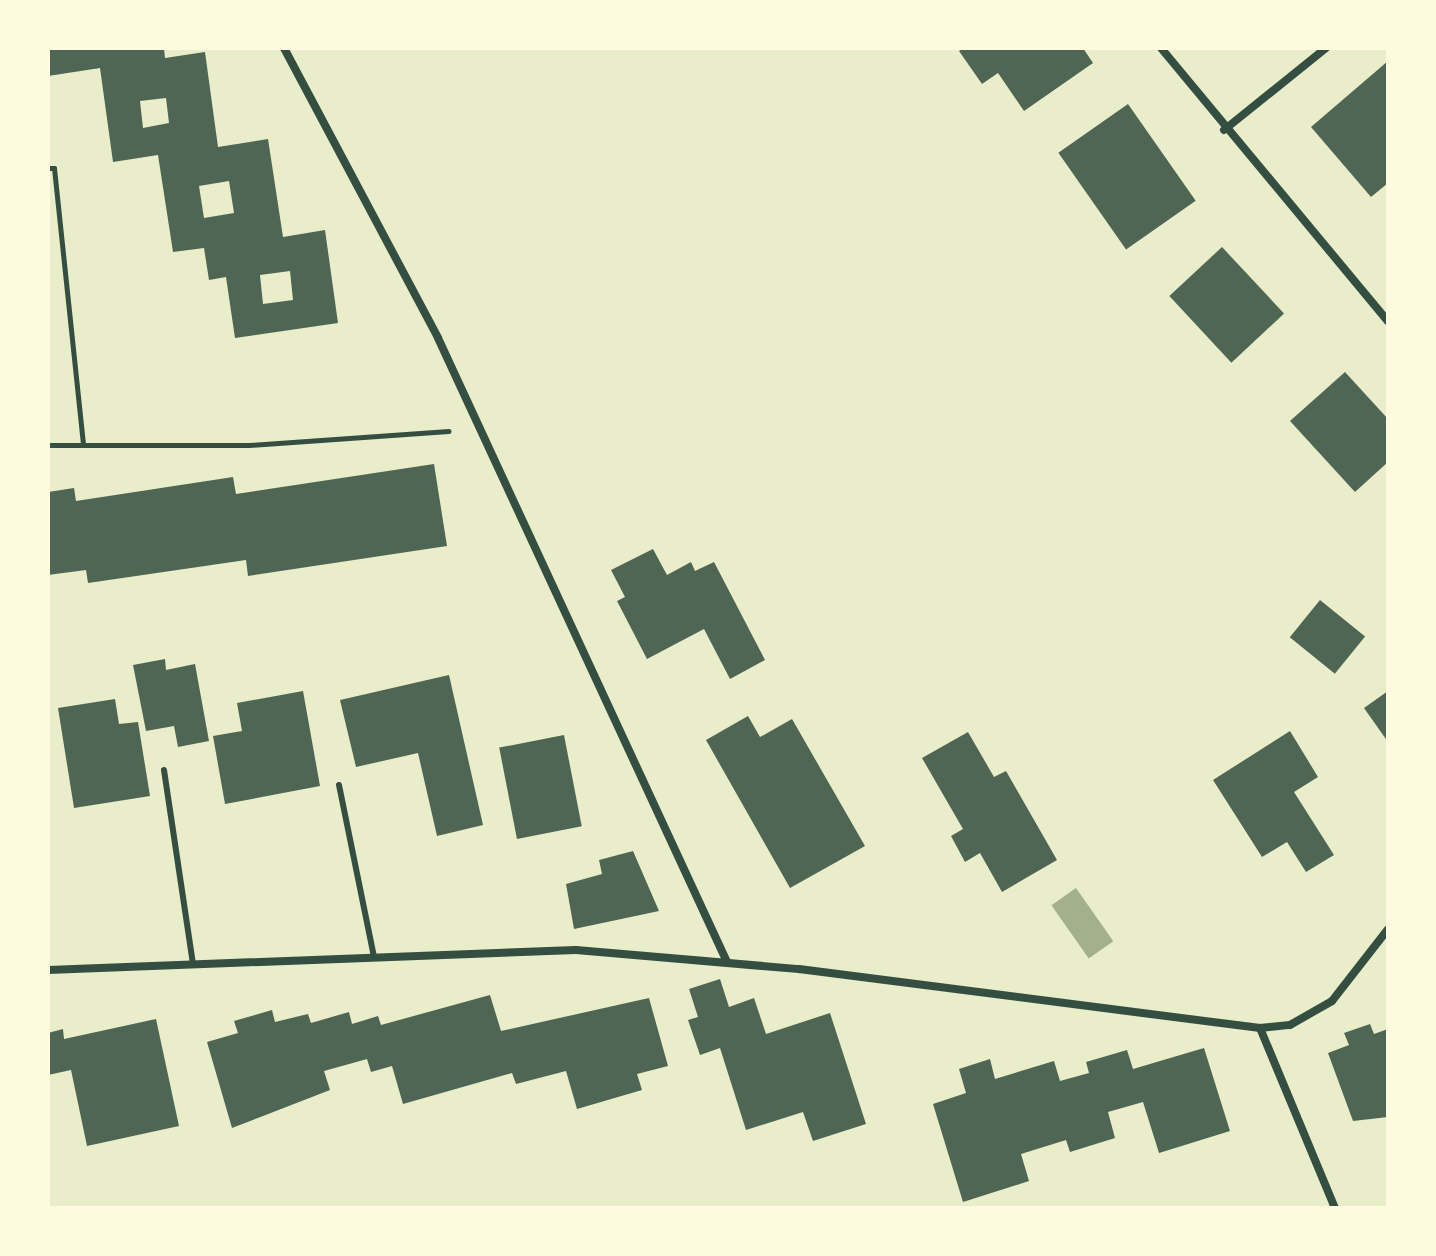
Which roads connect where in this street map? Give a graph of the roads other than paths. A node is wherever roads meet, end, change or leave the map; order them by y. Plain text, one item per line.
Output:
1 (284, 48) edge
2 (1161, 48) edge
3 (1326, 48) edge
4 (1224, 130) junction
5 (1388, 321) edge
6 (164, 770) dead end
7 (339, 785) dead end
8 (1388, 929) edge
9 (374, 957) junction
10 (727, 962) junction
11 (193, 964) junction
12 (48, 970) edge
13 (1260, 1028) junction
14 (1335, 1208) edge

1 - 10 street
2 - 4 street
3 - 4 street
4 - 5 street
6 - 11 lane
7 - 9 lane
8 - 13 street
9 - 10 street
9 - 11 street
10 - 13 street
11 - 12 street
13 - 14 street

